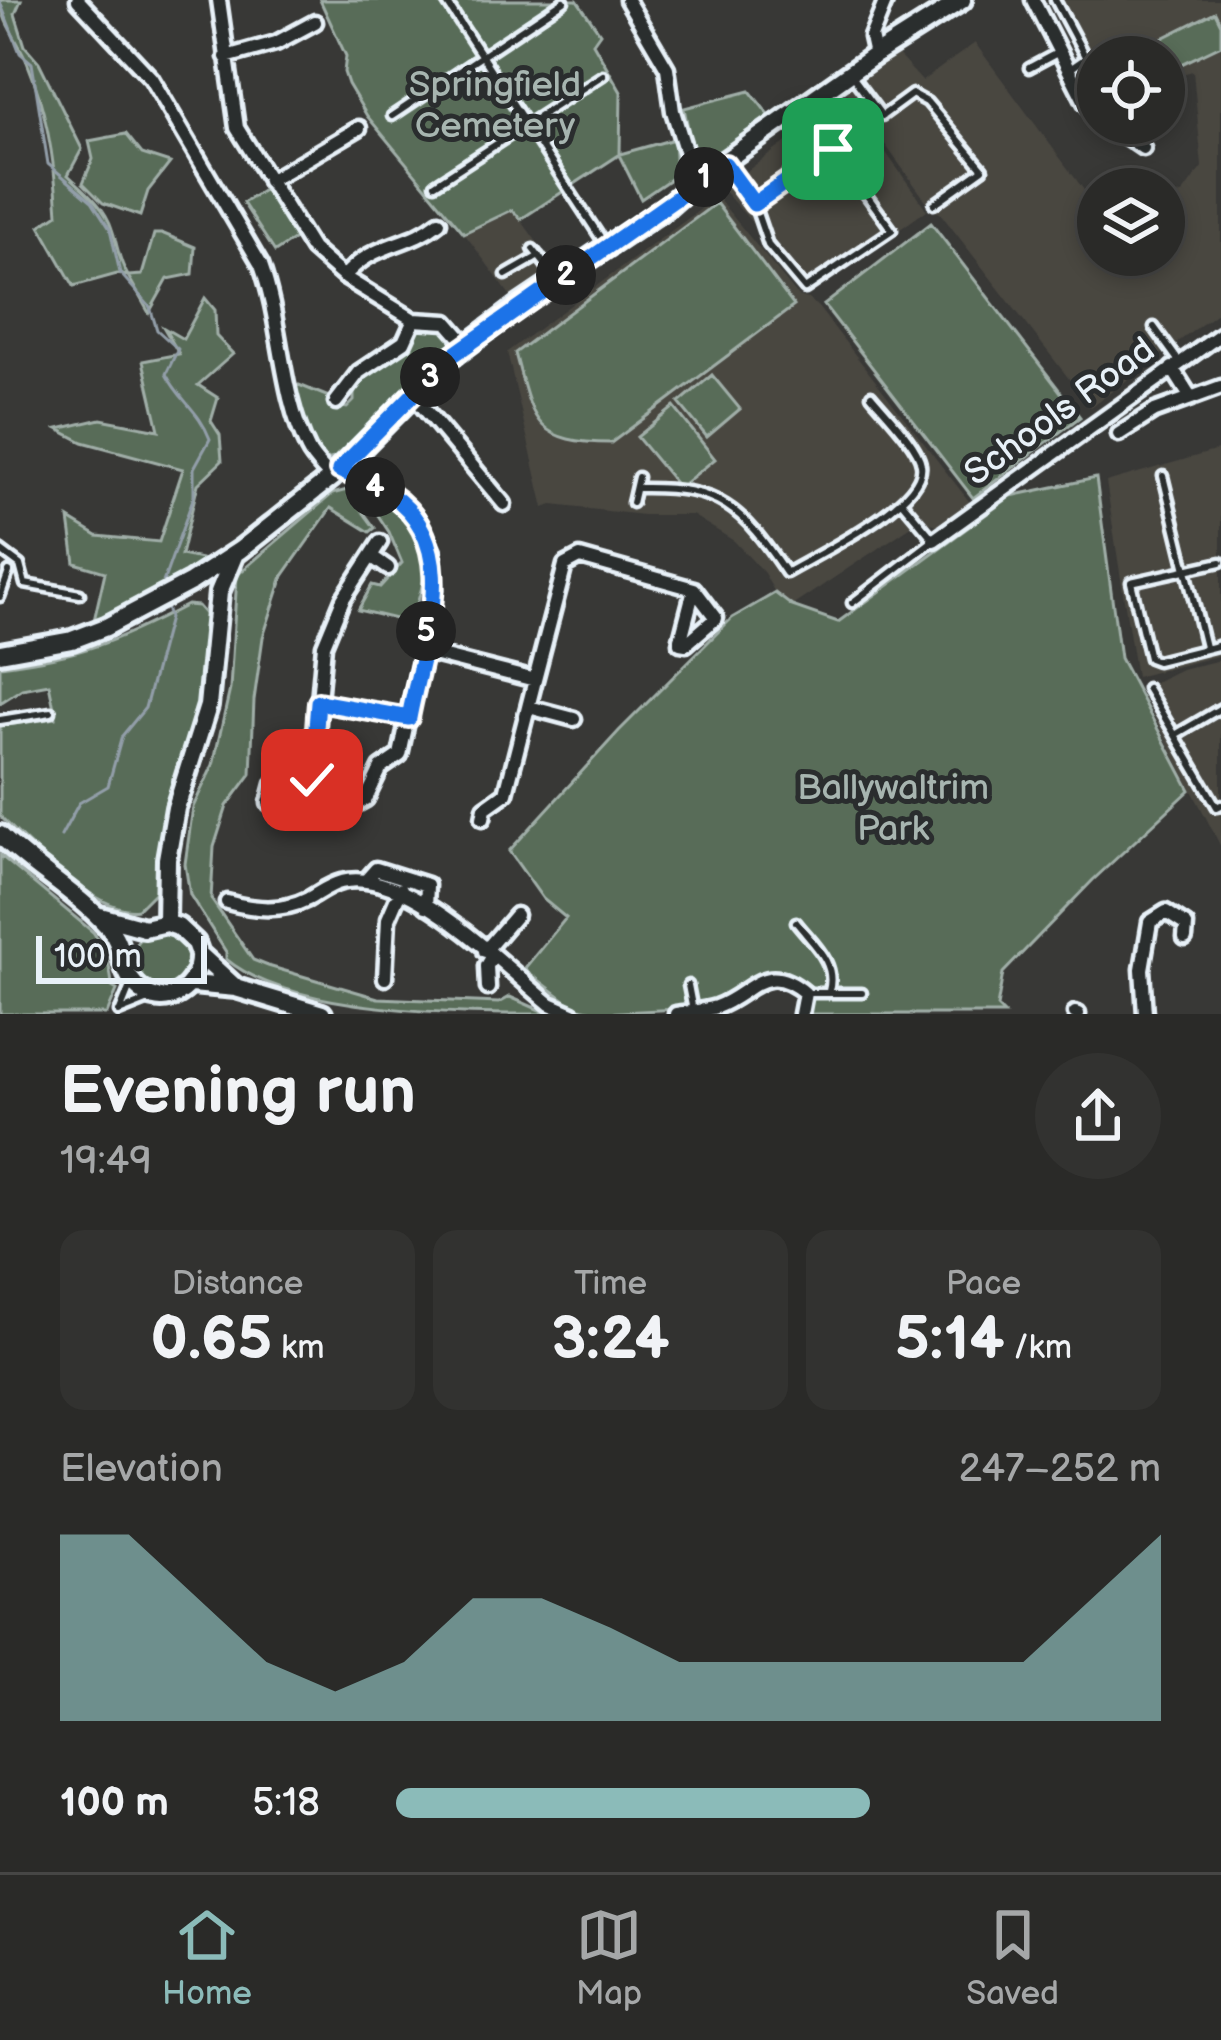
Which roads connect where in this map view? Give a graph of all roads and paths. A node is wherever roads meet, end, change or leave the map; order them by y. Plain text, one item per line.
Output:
1 (78, 0) edge
2 (219, 0) edge
3 (446, 0) edge
4 (627, 0) edge
5 (886, 0) edge
6 (962, 0) edge
7 (1033, 0) edge
8 (1055, 0) edge
9 (564, 2) edge
10 (315, 22) dead end
11 (1060, 51) junction
12 (875, 55) junction
13 (483, 56) junction
14 (226, 57) junction
15 (1029, 68) dead end
16 (1070, 69) junction
17 (850, 73) junction
18 (603, 75) dead end
19 (1077, 84) edge
20 (392, 116) dead end
21 (527, 125) junction
22 (359, 128) dead end
23 (1137, 144) edge
24 (1143, 148) dead end
25 (725, 164) junction
26 (269, 181) junction
27 (435, 184) dead end
28 (688, 187) junction
29 (754, 204) junction
30 (934, 204) dead end
31 (439, 222) dead end
32 (605, 245) junction
33 (506, 274) dead end
34 (344, 277) junction
35 (559, 278) junction
36 (414, 320) junction
37 (1154, 327) dead end
38 (1221, 334) edge
39 (466, 345) junction
40 (1176, 366) junction
41 (1221, 387) edge
42 (872, 394) dead end
43 (413, 395) junction
44 (1191, 398) junction
45 (336, 402) dead end
46 (1119, 434) dead end
47 (335, 474) junction
48 (1163, 476) dead end
49 (638, 477) dead end
50 (636, 488) junction
51 (903, 502) junction
52 (504, 503) dead end
53 (632, 503) dead end
54 (934, 540) junction
55 (380, 542) dead end
56 (0, 550) edge
57 (236, 552) junction
58 (371, 556) junction
59 (1221, 562) edge
60 (388, 568) dead end
61 (1186, 570) junction
62 (10, 572) dead end
63 (184, 586) junction
64 (694, 589) dead end
65 (80, 594) dead end
66 (0, 597) edge
67 (852, 603) dead end
68 (218, 627) junction
69 (1221, 645) edge
70 (1206, 649) junction
71 (421, 651) junction
72 (0, 653) edge
73 (536, 680) junction
74 (1147, 688) dead end
75 (318, 702) junction
76 (529, 707) junction
77 (1221, 708) edge
78 (51, 712) dead end
79 (409, 718) junction
80 (574, 719) dead end
81 (0, 720) edge
82 (1174, 735) junction
83 (333, 770) dead end
84 (274, 784) dead end
85 (1221, 805) edge
86 (482, 818) dead end
87 (0, 835) edge
88 (368, 878) junction
89 (400, 890) junction
90 (227, 902) dead end
91 (426, 906) junction
92 (94, 914) junction
93 (516, 915) dead end
94 (796, 922) dead end
95 (166, 923) junction
96 (145, 928) junction
97 (1185, 938) dead end
98 (199, 954) junction
99 (489, 954) junction
100 (125, 956) junction
101 (385, 978) dead end
102 (132, 982) junction
103 (192, 984) junction
104 (688, 985) dead end
105 (236, 988) junction
106 (488, 988) dead end
107 (829, 991) junction
108 (805, 993) junction
109 (862, 993) dead end
110 (169, 1002) edge
111 (693, 1011) junction
112 (118, 1013) edge
113 (322, 1014) edge
114 (573, 1014) edge
115 (676, 1014) edge
116 (801, 1014) edge
117 (1145, 1014) edge

1 - 47 street
2 - 14 street
3 - 13 lane
4 - 28 street
5 - 12 street
6 - 12 main road
7 - 11 street
8 - 16 lane
9 - 13 lane
10 - 14 street
11 - 15 lane
11 - 16 street
12 - 17 main road
13 - 20 lane
13 - 21 lane
14 - 26 street
16 - 19 street
17 - 25 main road
17 - 30 lane
18 - 21 lane
21 - 27 lane
21 - 32 lane
22 - 26 street
23 - 24 street
25 - 28 main road
25 - 29 lane
26 - 34 street
28 - 32 main road
29 - 29 lane
31 - 34 street
32 - 35 main road
33 - 35 lane
34 - 36 street
35 - 39 main road
36 - 39 street
36 - 45 street
37 - 40 lane
38 - 40 street, Schools Road
39 - 43 main road
40 - 44 street
40 - 54 street, Schools Road
41 - 44 street
42 - 51 lane
43 - 47 main road
43 - 52 street
44 - 46 street
47 - 57 main road
47 - 71 street
48 - 61 lane
49 - 50 lane
50 - 51 lane
50 - 53 lane
51 - 54 lane
54 - 67 lane
55 - 58 street
56 - 65 lane
57 - 63 main road
57 - 68 main road
58 - 60 street
58 - 75 street
59 - 61 lane
61 - 70 lane
61 - 70 lane
62 - 66 lane
63 - 68 main road
63 - 72 main road
64 - 73 street
68 - 95 main road
69 - 70 lane
71 - 73 street
71 - 79 street
73 - 76 street
74 - 82 lane
75 - 79 street
75 - 83 street
76 - 80 street
76 - 86 street
77 - 82 lane
78 - 81 lane
79 - 84 street
82 - 85 lane
87 - 92 main road
88 - 89 street
88 - 90 street
88 - 91 street
89 - 91 street
89 - 101 street
91 - 99 street
92 - 96 main road
92 - 100 main road
93 - 99 street
94 - 107 lane
95 - 96 main road
95 - 98 main road
96 - 100 main road
97 - 117 street
98 - 103 main road
98 - 105 main road
99 - 106 street
99 - 114 street
100 - 102 main road
102 - 110 main road
102 - 112 lane
103 - 105 main road
103 - 110 main road
104 - 111 lane
105 - 113 main road
107 - 108 lane
107 - 109 lane
108 - 111 street
108 - 116 street
110 - 112 lane
111 - 115 street

